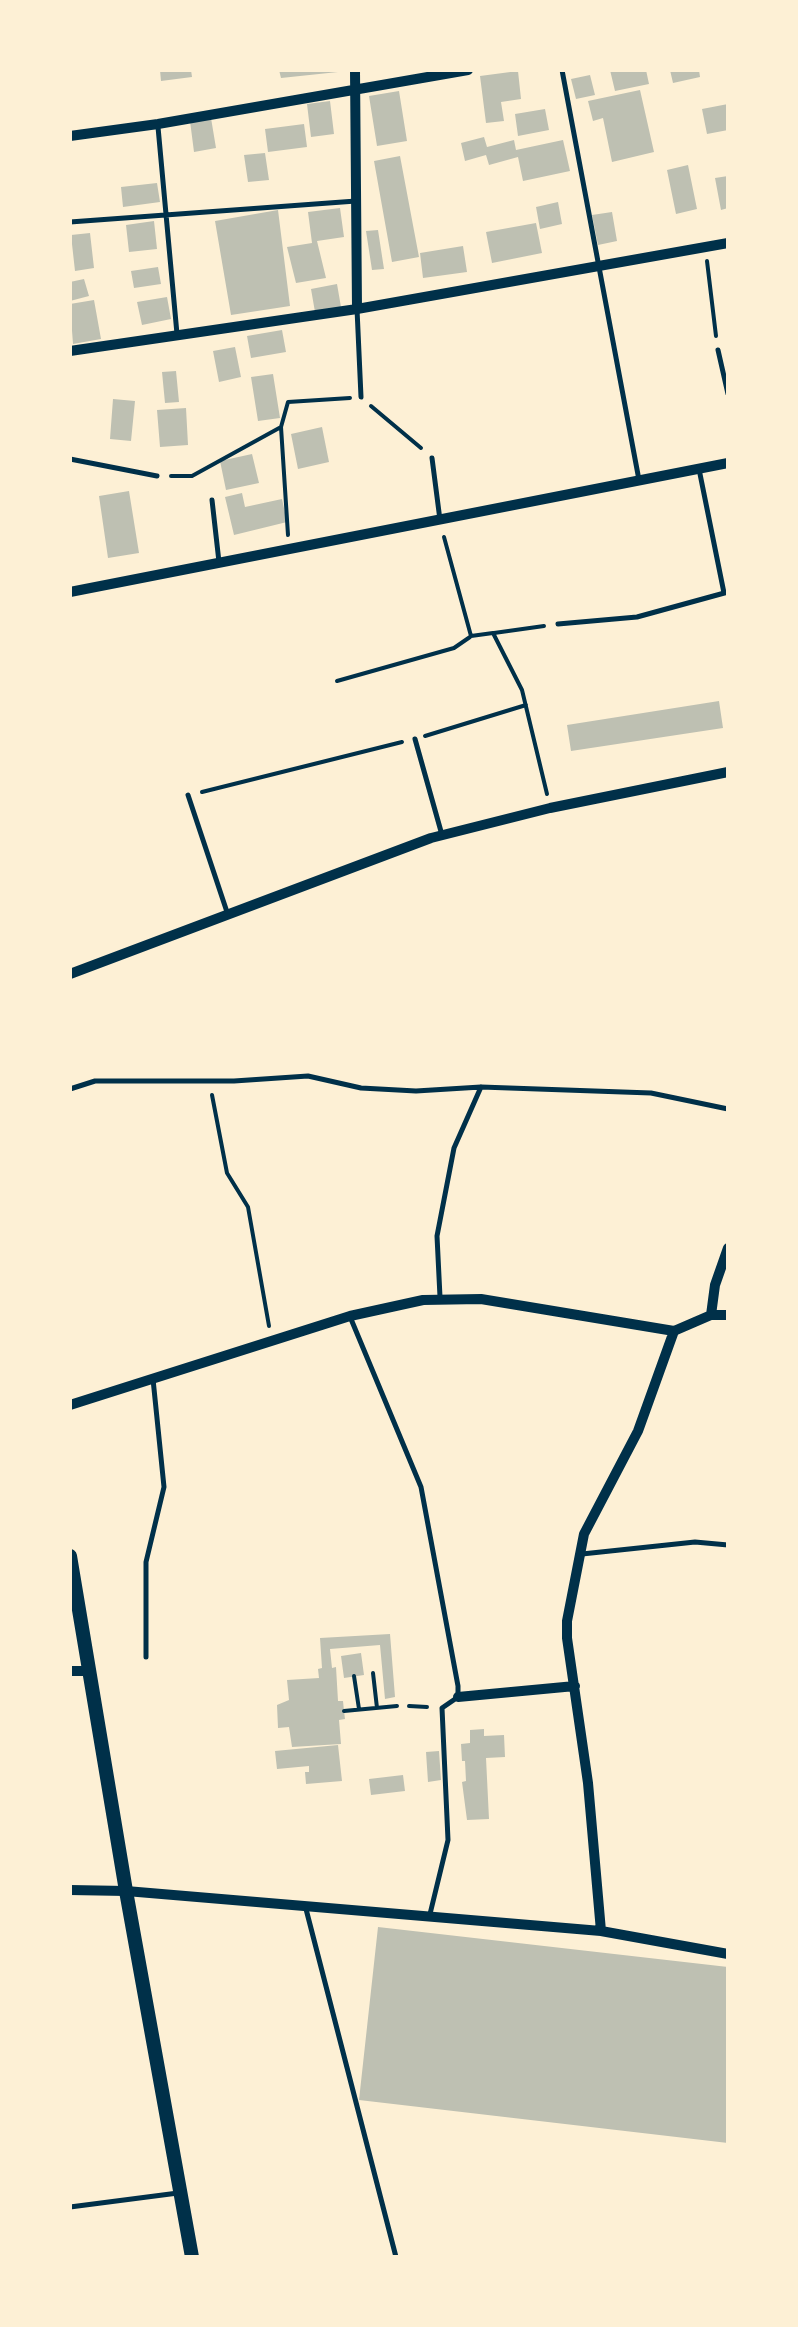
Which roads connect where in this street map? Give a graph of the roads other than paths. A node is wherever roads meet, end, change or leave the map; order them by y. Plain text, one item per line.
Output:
1 (355, 70) edge
2 (468, 70) edge
3 (562, 70) edge
4 (354, 90) junction
5 (158, 124) junction
6 (70, 136) edge
7 (356, 201) junction
8 (166, 215) junction
9 (70, 222) edge
10 (728, 243) edge
11 (599, 268) junction
12 (357, 309) junction
13 (177, 334) junction
14 (718, 350) road end
15 (70, 351) edge
16 (728, 394) edge
17 (361, 397) road end
18 (432, 458) road end
19 (70, 459) edge
20 (728, 463) edge
21 (699, 468) junction
22 (157, 476) road end
23 (640, 480) junction
24 (212, 500) dead end
25 (440, 520) junction
26 (219, 564) junction
27 (70, 592) edge
28 (726, 593) edge
29 (558, 624) road end
30 (415, 739) road end
31 (728, 772) edge
32 (188, 795) road end
33 (442, 835) junction
34 (228, 915) junction
35 (70, 974) edge
36 (481, 1087) junction
37 (70, 1089) edge
38 (728, 1109) edge
39 (728, 1248) edge
40 (440, 1300) junction
41 (711, 1315) junction
42 (728, 1315) edge
43 (350, 1316) junction
44 (674, 1331) junction
45 (153, 1379) junction
46 (70, 1406) edge
47 (728, 1545) edge
48 (579, 1554) junction
49 (70, 1556) edge
50 (146, 1657) dead end
51 (70, 1671) edge
52 (90, 1671) junction
53 (574, 1686) junction
54 (458, 1696) junction
55 (70, 1890) edge
56 (126, 1892) junction
57 (306, 1908) junction
58 (429, 1917) junction
59 (600, 1931) junction
60 (728, 1954) edge
61 (180, 2192) junction
62 (70, 2207) edge
63 (192, 2257) edge
64 (396, 2257) edge

1 - 4 street
2 - 4 street
3 - 11 lane
4 - 5 street
4 - 7 street
5 - 6 street
5 - 8 lane
7 - 8 lane
7 - 12 street
8 - 9 lane
8 - 13 lane
10 - 11 street
11 - 12 street
11 - 23 lane
12 - 13 street
12 - 17 lane
13 - 15 street
14 - 16 lane
18 - 25 lane
19 - 22 lane
20 - 21 street
21 - 23 street
21 - 28 lane
23 - 25 street
24 - 26 lane
25 - 26 street
26 - 27 street
28 - 29 lane
30 - 33 lane
31 - 33 street
32 - 34 lane
33 - 34 street
34 - 35 street
36 - 37 lane
36 - 38 lane
36 - 40 lane
39 - 41 street
40 - 43 street
40 - 44 street
41 - 42 street
41 - 44 street
43 - 45 street
43 - 54 lane
44 - 48 street
45 - 46 street
45 - 50 lane
47 - 48 lane
48 - 53 street
49 - 52 main road
51 - 52 street
52 - 56 main road
53 - 54 street
53 - 59 street
54 - 58 lane
55 - 56 street
56 - 57 street
56 - 61 main road
57 - 58 street
57 - 64 lane
58 - 59 street
59 - 60 street
61 - 62 lane
61 - 63 main road

